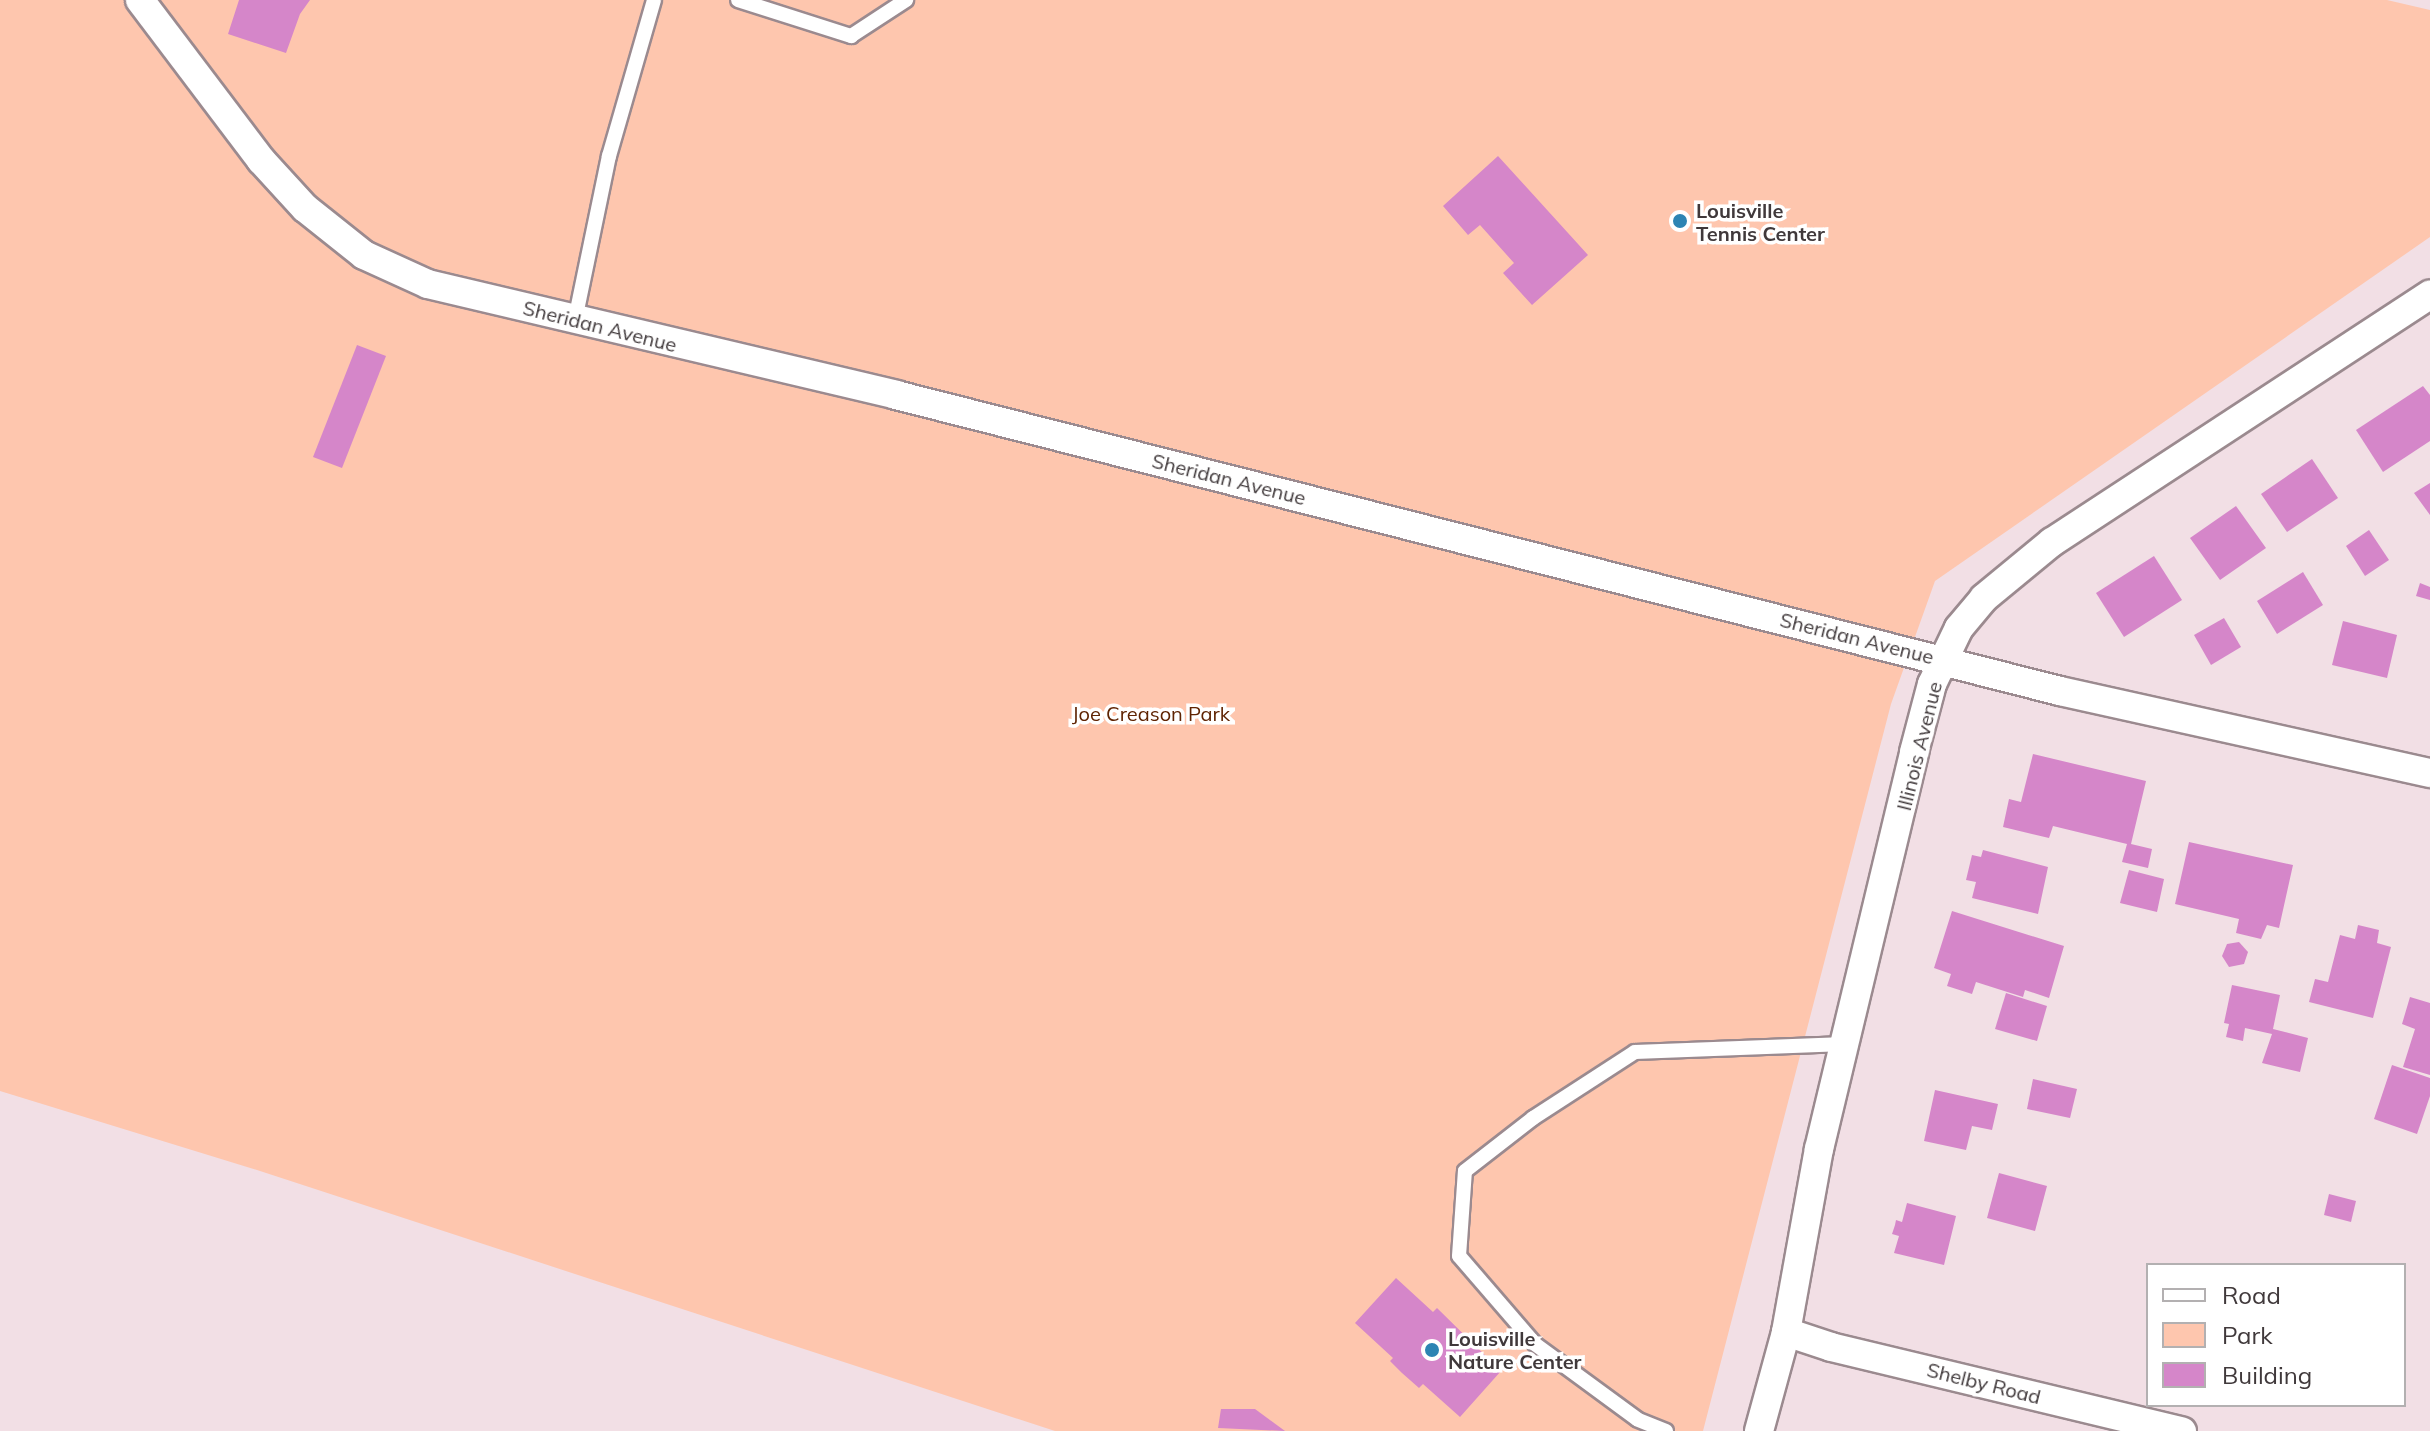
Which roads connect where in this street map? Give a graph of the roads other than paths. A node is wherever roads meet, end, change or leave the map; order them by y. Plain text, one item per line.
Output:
1 (140, 0) edge
2 (654, 0) edge
3 (738, 0) edge
4 (906, 0) edge
5 (2430, 295) edge
6 (575, 320) junction
7 (1943, 660) junction
8 (2430, 773) edge
9 (1845, 1044) junction
10 (1786, 1332) junction
11 (1666, 1431) edge
12 (1759, 1431) edge
13 (2182, 1431) edge

1 - 6 street, Sheridan Avenue
2 - 6 lane
3 - 4 lane
5 - 7 street, Illinois Avenue
6 - 7 street, Sheridan Avenue
7 - 8 street, Sheridan Avenue
7 - 9 street, Illinois Avenue
9 - 10 street, Illinois Avenue
9 - 11 lane
10 - 12 street, Illinois Avenue
10 - 13 street, Shelby Road

